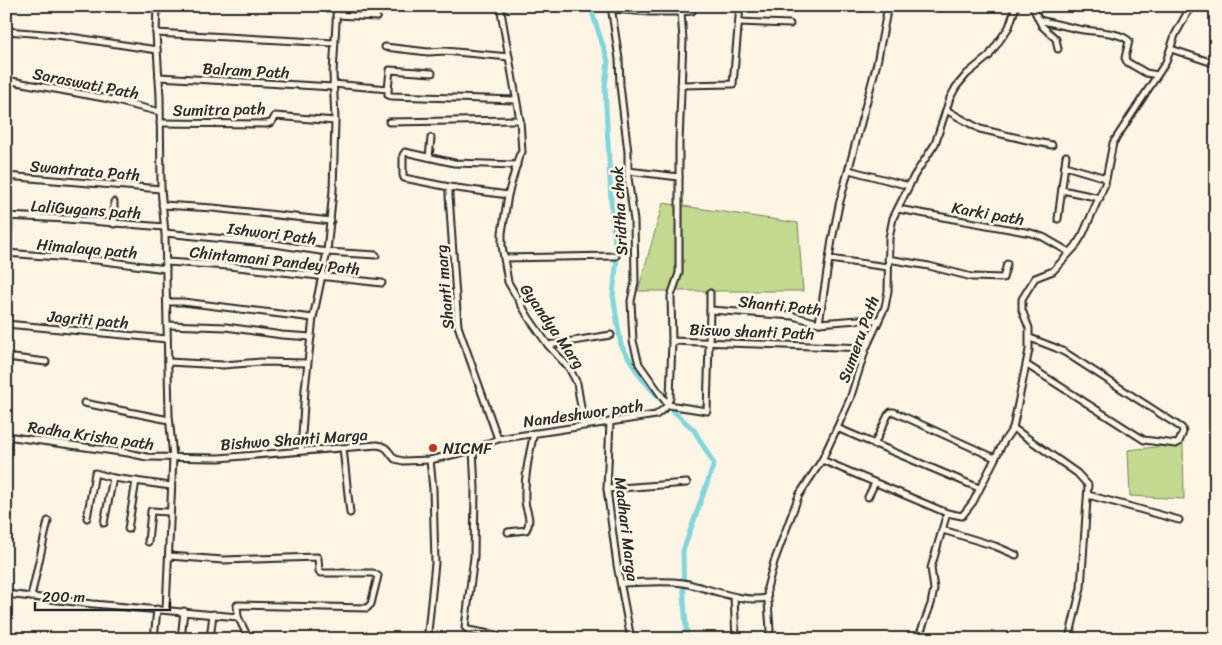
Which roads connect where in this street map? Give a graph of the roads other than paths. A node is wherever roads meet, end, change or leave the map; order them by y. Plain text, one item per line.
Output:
1 (141, 6) edge
2 (337, 6) edge
3 (500, 6) edge
4 (693, 6) edge
5 (740, 6) edge
6 (888, 6) edge
7 (1016, 6) edge
8 (1032, 6) edge
9 (1191, 6) edge
10 (157, 7) edge
11 (611, 8) edge
12 (680, 9) edge
13 (336, 15) junction
14 (376, 17) dead end
15 (1039, 20) junction
16 (739, 22) junction
17 (790, 24) dead end
18 (6, 31) edge
19 (156, 33) junction
20 (334, 43) junction
21 (385, 47) dead end
22 (1058, 49) dead end
23 (1171, 49) junction
24 (157, 50) junction
25 (509, 57) junction
26 (1216, 64) edge
27 (432, 73) dead end
28 (1156, 75) junction
29 (159, 77) junction
30 (6, 80) edge
31 (333, 85) junction
32 (681, 85) junction
33 (388, 89) junction
34 (516, 100) junction
35 (946, 110) junction
36 (160, 112) junction
37 (335, 120) junction
38 (520, 120) junction
39 (389, 122) dead end
40 (160, 123) junction
41 (432, 138) dead end
42 (1052, 145) dead end
43 (1066, 156) dead end
44 (429, 157) junction
45 (517, 165) junction
46 (1065, 166) junction
47 (849, 170) junction
48 (628, 171) junction
49 (6, 176) edge
50 (679, 177) junction
51 (1106, 178) junction
52 (909, 186) junction
53 (450, 187) junction
54 (161, 190) junction
55 (1062, 190) junction
56 (508, 195) junction
57 (1100, 198) junction
58 (114, 202) dead end
59 (162, 205) junction
60 (6, 209) edge
61 (898, 209) junction
62 (8, 216) edge
63 (1058, 219) dead end
64 (331, 221) junction
65 (114, 224) junction
66 (164, 226) junction
67 (165, 233) junction
68 (327, 252) junction
69 (1069, 252) junction
70 (7, 254) edge
71 (376, 255) dead end
72 (616, 256) dead end
73 (504, 258) junction
74 (829, 259) junction
75 (888, 259) junction
76 (166, 262) junction
77 (1007, 264) dead end
78 (888, 267) junction
79 (166, 269) junction
80 (321, 276) junction
81 (382, 283) dead end
82 (710, 293) dead end
83 (167, 302) junction
84 (710, 310) junction
85 (312, 318) junction
86 (878, 320) junction
87 (819, 323) junction
88 (6, 324) edge
89 (167, 325) junction
90 (611, 336) dead end
91 (311, 337) junction
92 (1030, 338) junction
93 (167, 339) junction
94 (672, 341) junction
95 (710, 342) junction
96 (548, 345) junction
97 (866, 348) junction
98 (6, 357) edge
99 (46, 362) dead end
100 (168, 362) junction
101 (307, 363) junction
102 (1026, 365) junction
103 (84, 403) dead end
104 (668, 404) junction
105 (169, 420) junction
106 (610, 422) junction
107 (584, 425) junction
108 (838, 428) junction
109 (1013, 428) junction
110 (534, 433) junction
111 (6, 436) edge
112 (498, 439) junction
113 (874, 445) junction
114 (343, 448) junction
115 (473, 450) junction
116 (301, 451) junction
117 (173, 458) junction
118 (995, 458) junction
119 (430, 460) junction
120 (822, 460) junction
121 (113, 478) junction
122 (136, 481) junction
123 (687, 483) dead end
124 (875, 483) junction
125 (171, 486) junction
126 (979, 488) junction
127 (606, 489) junction
128 (1088, 495) junction
129 (868, 497) dead end
130 (169, 512) junction
131 (350, 513) dead end
132 (947, 513) junction
133 (87, 518) dead end
134 (1179, 520) dead end
135 (48, 521) dead end
136 (104, 523) dead end
137 (128, 529) dead end
138 (943, 530) junction
139 (508, 532) dead end
140 (148, 542) dead end
141 (1016, 555) dead end
142 (170, 556) junction
143 (621, 583) junction
144 (6, 594) edge
145 (734, 596) junction
146 (32, 597) junction
147 (768, 598) junction
148 (157, 609) junction
149 (166, 609) junction
150 (184, 610) junction
151 (213, 614) junction
152 (238, 616) junction
153 (428, 632) dead end
154 (6, 636) edge
155 (39, 639) edge
156 (154, 639) edge
157 (181, 639) edge
158 (210, 639) edge
159 (249, 639) edge
160 (499, 639) edge
161 (631, 639) edge
162 (736, 639) edge
163 (768, 639) edge
164 (918, 639) edge
165 (1069, 639) edge

1 - 10 street
2 - 13 street
3 - 25 street, Gyandya Marg
4 - 12 street
5 - 16 street
6 - 47 street
7 - 35 street, Sumeru Path
8 - 15 street
9 - 23 street
10 - 19 street
11 - 12 street
11 - 48 street, Sridtha chok
12 - 32 street
13 - 14 street
13 - 20 street
15 - 22 street
15 - 28 street
16 - 17 street
16 - 32 street
18 - 24 street
19 - 20 street
19 - 24 street
20 - 31 street
21 - 25 street
23 - 26 street
23 - 28 street
24 - 29 street
25 - 34 street, Gyandya Marg
27 - 33 street
28 - 51 street
29 - 31 street, Balram Path
29 - 36 street
30 - 36 street, Saraswati Path
31 - 33 street, Balram Path
31 - 37 street
32 - 50 street
33 - 34 street, Balram Path
34 - 38 street, Gyandya Marg
35 - 42 street
35 - 52 street, Sumeru Path
36 - 40 street
37 - 40 street, Sumitra path
37 - 64 street
38 - 39 street
38 - 45 street, Gyandya Marg
40 - 54 street
41 - 44 street
43 - 46 street
44 - 45 street
44 - 53 street
45 - 56 street, Gyandya Marg
46 - 51 street
46 - 55 street
47 - 52 street
47 - 74 street
48 - 50 street
48 - 104 street, Sridtha chok
49 - 54 street, Swantrata Path
50 - 94 street
51 - 57 street
52 - 61 street, Sumeru Path
53 - 56 street
53 - 112 street, Shanti marg
54 - 59 street
55 - 57 street
55 - 63 street
56 - 73 street, Gyandya Marg
57 - 69 street
58 - 65 street
59 - 64 street
59 - 66 street
60 - 62 street
61 - 69 street, Karki path
61 - 75 street, Sumeru Path
62 - 65 street, LaliGugans path
62 - 70 street
64 - 68 street
65 - 66 street, LaliGugans path
66 - 67 street
67 - 68 street, Ishwori Path
67 - 76 street
68 - 71 street, Ishwori Path
68 - 80 street
69 - 92 street
70 - 79 street, Himalaya path
72 - 73 street
73 - 96 street, Gyandya Marg
74 - 78 street
74 - 87 street
75 - 77 street
75 - 78 street, Sumeru Path
76 - 79 street
76 - 80 street, Chintamani Pandey Path
78 - 86 street, Sumeru Path
79 - 83 street
80 - 81 street, Chintamani Pandey Path
80 - 85 street
82 - 84 street
83 - 85 street
83 - 89 street
84 - 87 street, Shanti Path
84 - 95 street
85 - 91 street
86 - 87 street, Shanti Path
86 - 97 street, Sumeru Path
88 - 93 street, Jagriti path
89 - 91 street
89 - 93 street
90 - 96 street
91 - 101 street
92 - 102 street
92 - 102 street
93 - 100 street
94 - 95 street, Biswo shanti Path
94 - 104 street, Biswo shanti Path
95 - 97 street, Biswo shanti Path
95 - 104 street
96 - 107 street, Gyandya Marg
97 - 108 street, Sumeru Path
98 - 99 street
100 - 101 street
100 - 105 street
101 - 116 street
102 - 109 street
103 - 105 street
104 - 106 street, Nandeshwor path
105 - 117 street
106 - 107 street, Nandeshwor path
106 - 127 street, Madhari Marga
107 - 110 street, Nandeshwor path
108 - 113 street
108 - 120 street, Sumeru Path
109 - 118 street
109 - 128 street
110 - 112 street, Nandeshwor path
110 - 139 street
111 - 117 street, Radha Krisha path
112 - 115 street, Bishwo Shanti Marga
113 - 118 street
113 - 126 street
114 - 116 street, Bishwo Shanti Marga
114 - 119 street, Bishwo Shanti Marga
114 - 131 street
115 - 119 street, Bishwo Shanti Marga
115 - 160 street
116 - 117 street, Bishwo Shanti Marga
117 - 125 street
118 - 126 street
119 - 153 street
120 - 124 street
120 - 147 street, Sumeru Path
121 - 122 street
121 - 133 street
121 - 136 street
122 - 125 street
122 - 137 street
123 - 127 street
124 - 129 street
124 - 132 street
125 - 130 street
126 - 132 street
127 - 143 street, Madhari Marga
128 - 134 street
128 - 165 street
130 - 140 street
130 - 142 street
132 - 138 street
135 - 146 street
138 - 141 street
138 - 164 street
142 - 149 street
142 - 152 street
143 - 145 street
143 - 161 street, Madhari Marga
144 - 146 street
145 - 147 street
145 - 162 street
146 - 148 street
147 - 163 street, Sumeru Path
148 - 149 street
148 - 156 street
149 - 150 street
150 - 151 street
150 - 157 street
151 - 152 street
151 - 158 street
152 - 159 street
154 - 155 street

